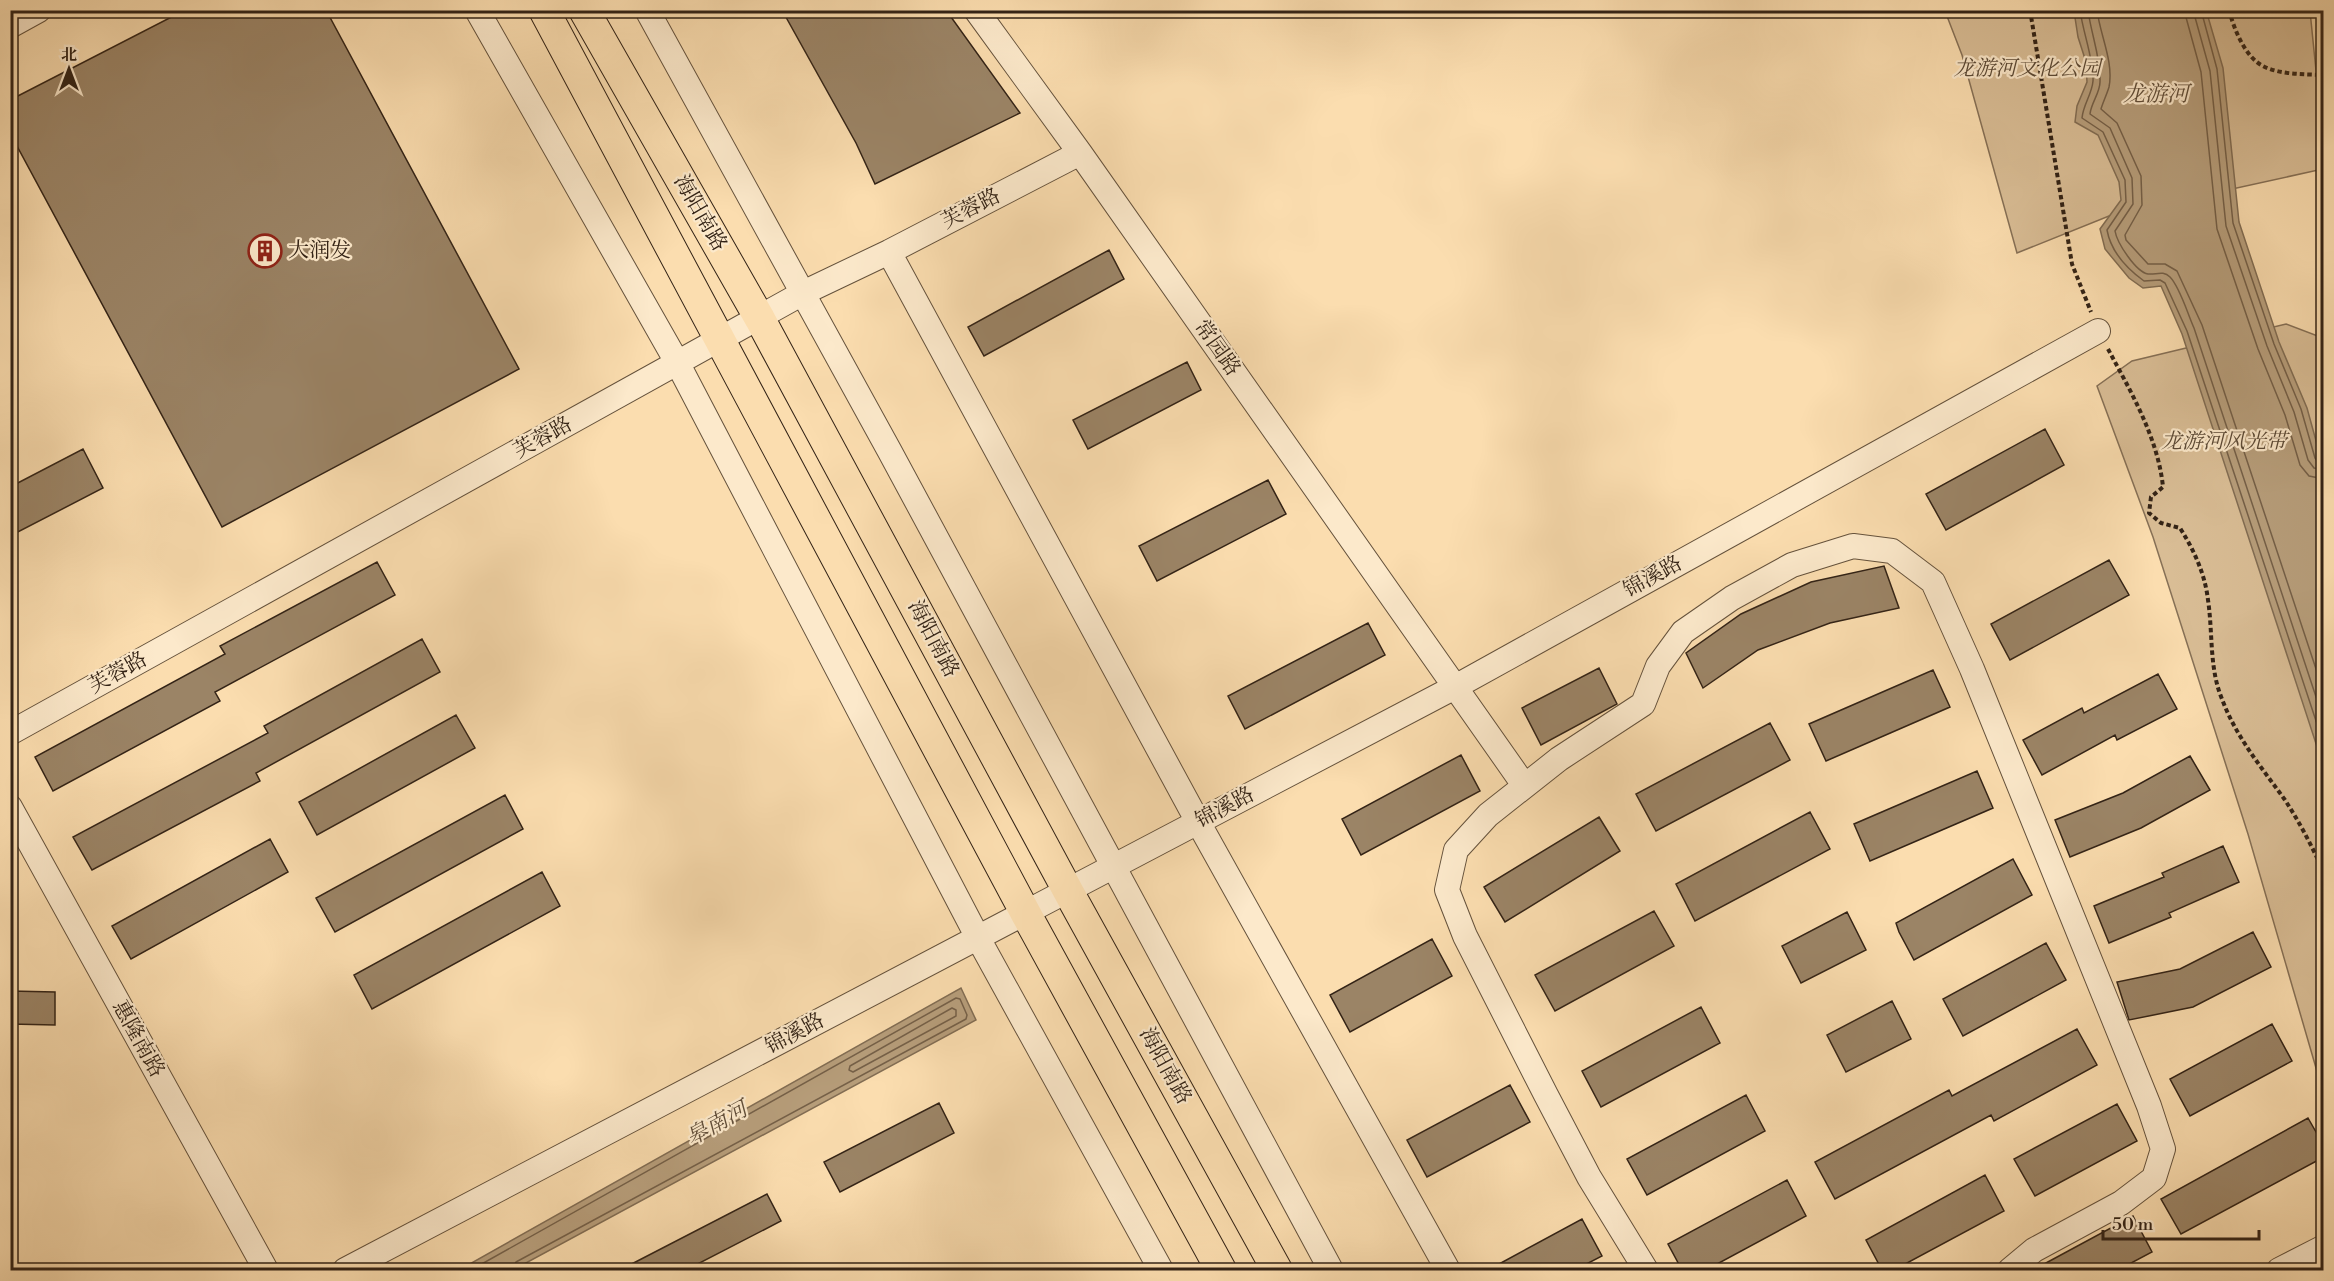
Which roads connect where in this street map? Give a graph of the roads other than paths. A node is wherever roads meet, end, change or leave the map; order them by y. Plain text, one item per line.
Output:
1 (39, 10) edge
2 (477, 10) edge
3 (584, 10) edge
4 (647, 10) edge
5 (976, 10) edge
6 (544, 11) edge
7 (10, 26) edge
8 (1080, 153) junction
9 (890, 252) junction
10 (804, 294) junction
11 (760, 319) junction
12 (2098, 331) road end
13 (720, 340) junction
14 (678, 364) junction
15 (1455, 687) junction
16 (10, 732) edge
17 (1524, 785) junction
18 (10, 807) edge
19 (1198, 822) junction
20 (1113, 867) junction
21 (1068, 891) junction
22 (1026, 914) junction
23 (978, 938) junction
24 (2324, 1247) edge
25 (266, 1270) edge
26 (345, 1270) edge
27 (1161, 1270) edge
28 (1221, 1270) edge
29 (1278, 1270) edge
30 (1331, 1270) edge
31 (1448, 1270) edge
32 (1646, 1270) edge
33 (2010, 1270) edge
34 (2279, 1270) edge

1 - 7 street
2 - 14 street
3 - 11 main road, 海阳南路
4 - 10 street
5 - 8 street, 常园路
6 - 13 main road, 海阳南路
8 - 9 street, 芙蓉路
8 - 15 street, 常园路
9 - 10 street, 芙蓉路
9 - 19 street
10 - 11 street, 芙蓉路
10 - 20 street
11 - 13 street, 芙蓉路
11 - 21 main road, 海阳南路
12 - 15 street, 锦溪路
13 - 14 street, 芙蓉路
13 - 22 main road, 海阳南路
14 - 16 street, 芙蓉路
14 - 23 street
15 - 17 street, 常园路
15 - 19 street, 锦溪路
17 - 32 street
17 - 33 street
18 - 25 street, 惠隆南路
19 - 20 street, 锦溪路
19 - 31 street
20 - 21 street, 锦溪路
20 - 30 street
21 - 22 street, 锦溪路
21 - 29 main road, 海阳南路
22 - 23 street, 锦溪路
22 - 28 main road, 海阳南路
23 - 26 street, 锦溪路
23 - 27 street
24 - 34 street

